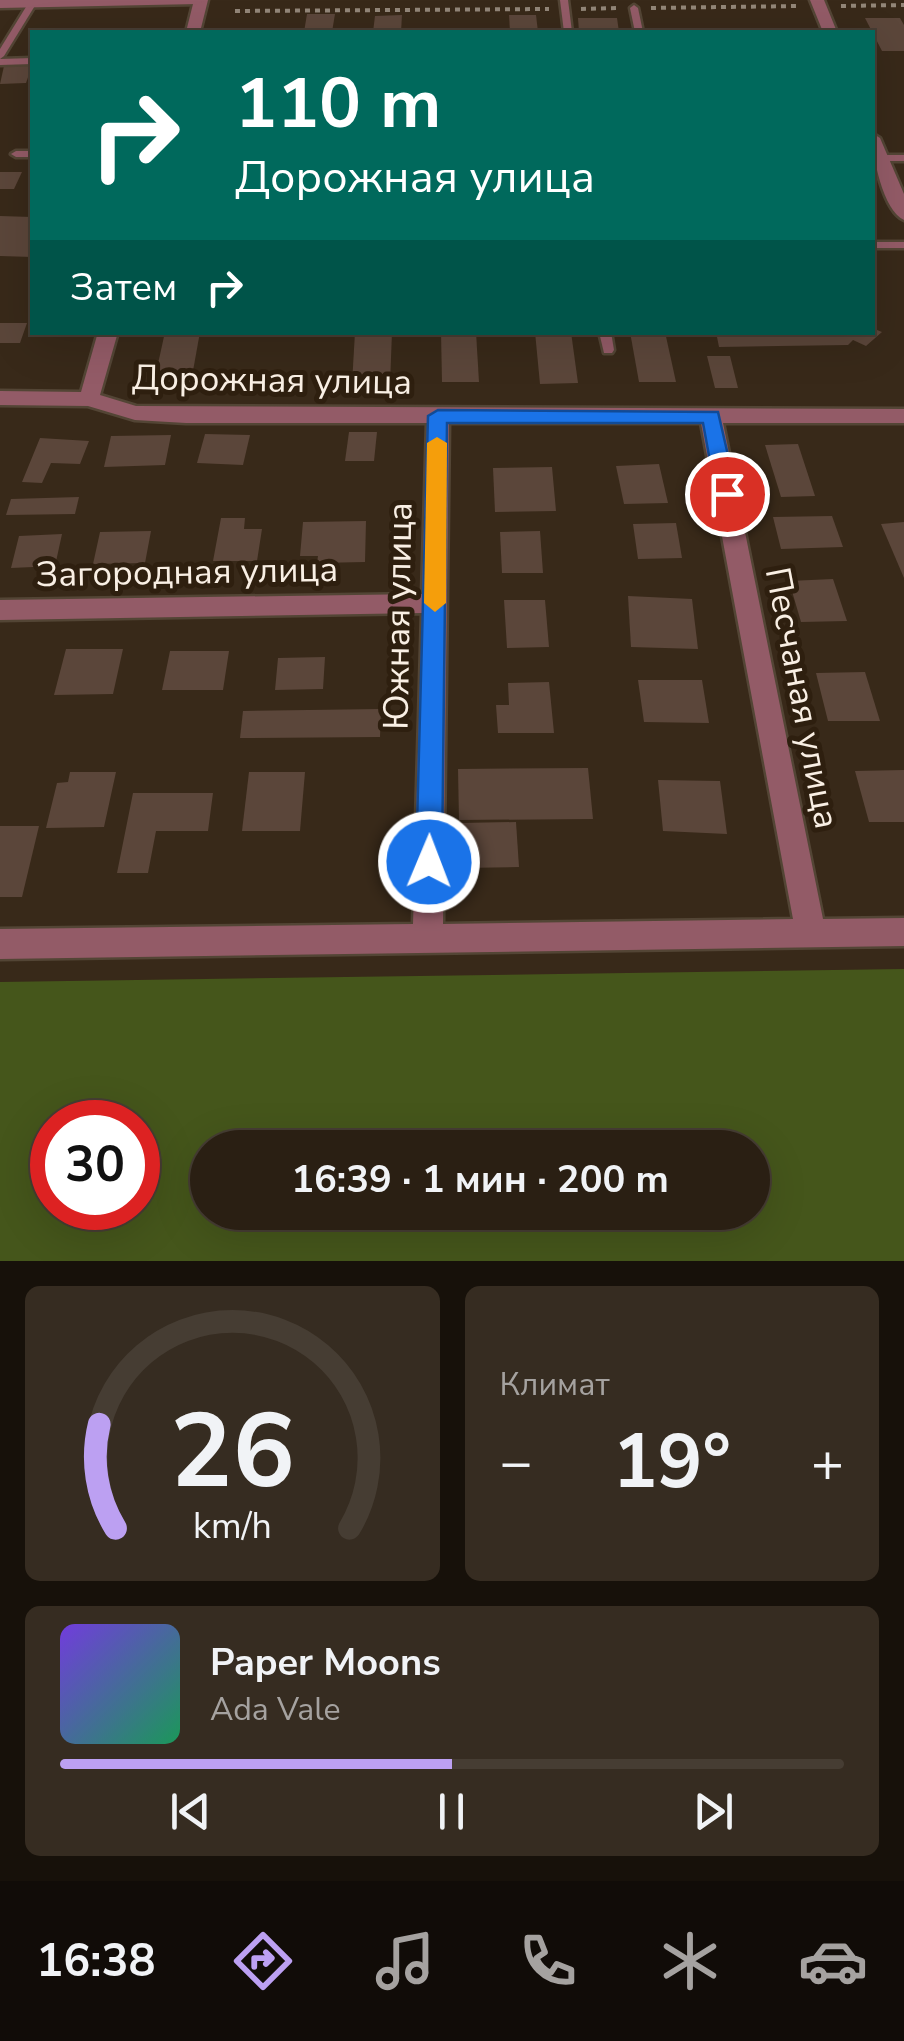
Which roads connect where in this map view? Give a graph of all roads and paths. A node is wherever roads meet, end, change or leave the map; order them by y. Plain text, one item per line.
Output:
1 (199, 0) edge
2 (564, 0) edge
3 (817, 0) edge
4 (0, 4) edge
5 (32, 4) junction
6 (634, 8) dead end
7 (192, 30) edge
8 (568, 30) edge
9 (639, 30) edge
10 (829, 30) edge
11 (0, 59) edge
12 (30, 61) edge
13 (875, 145) edge
14 (16, 154) dead end
15 (30, 154) edge
16 (881, 158) junction
17 (904, 158) edge
18 (904, 216) edge
19 (875, 244) edge
20 (904, 245) edge
21 (107, 335) edge
22 (606, 335) edge
23 (608, 350) dead end
24 (0, 398) edge
25 (89, 399) junction
26 (438, 416) junction
27 (712, 416) junction
28 (904, 416) edge
29 (435, 603) junction
30 (0, 610) edge
31 (904, 932) edge
32 (811, 934) junction
33 (428, 938) junction
34 (0, 944) edge

1 - 5 street
1 - 7 street
2 - 8 lane
3 - 10 street
4 - 5 street
5 - 11 lane
6 - 9 lane
11 - 12 lane
13 - 16 street
14 - 15 lane
16 - 17 lane
16 - 18 street
19 - 20 lane
21 - 25 street
22 - 23 lane
24 - 25 street, Дорожная улица
25 - 26 street, Дорожная улица
26 - 27 street, Дорожная улица
26 - 29 street, Южная улица
27 - 28 street, Дорожная улица
27 - 32 street, Песчаная улица
29 - 30 street, Загородная улица
29 - 33 street, Южная улица
31 - 32 street
32 - 33 street
33 - 34 street

